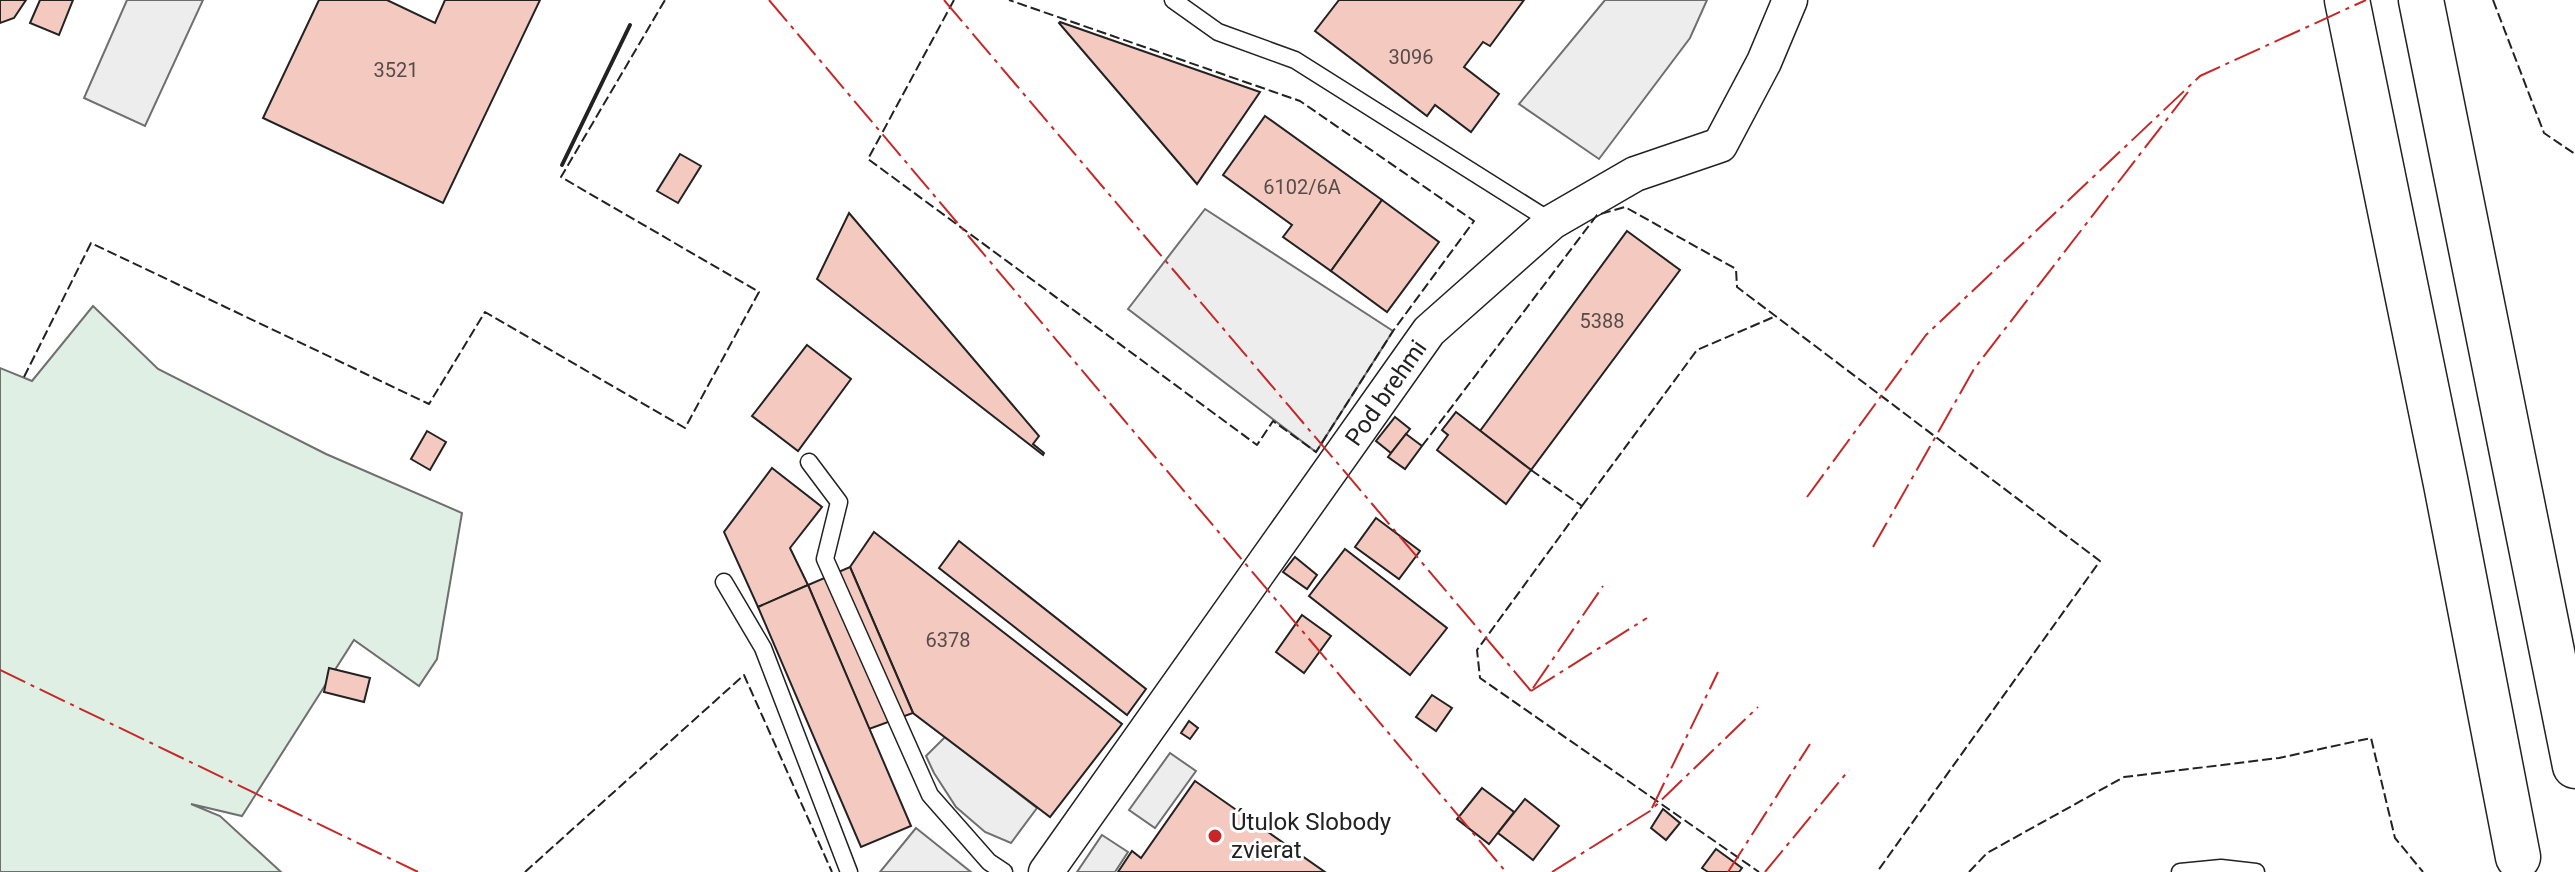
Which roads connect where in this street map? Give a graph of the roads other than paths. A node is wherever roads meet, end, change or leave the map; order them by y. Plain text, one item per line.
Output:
1 (1173, 0) edge
2 (1790, 0) edge
3 (2347, 0) edge
4 (2421, 0) edge
5 (1552, 222) junction
6 (809, 462) dead end
7 (724, 582) dead end
8 (2575, 766) edge
9 (2518, 857) dead end
10 (849, 872) edge
11 (1004, 872) edge
12 (1046, 872) edge
13 (2180, 872) edge
14 (2256, 872) edge

1 - 5 lane
2 - 5 street, Pod brehmi
3 - 9 highway
4 - 8 highway
5 - 12 street, Pod brehmi
6 - 11 lane
7 - 10 lane
13 - 14 lane

